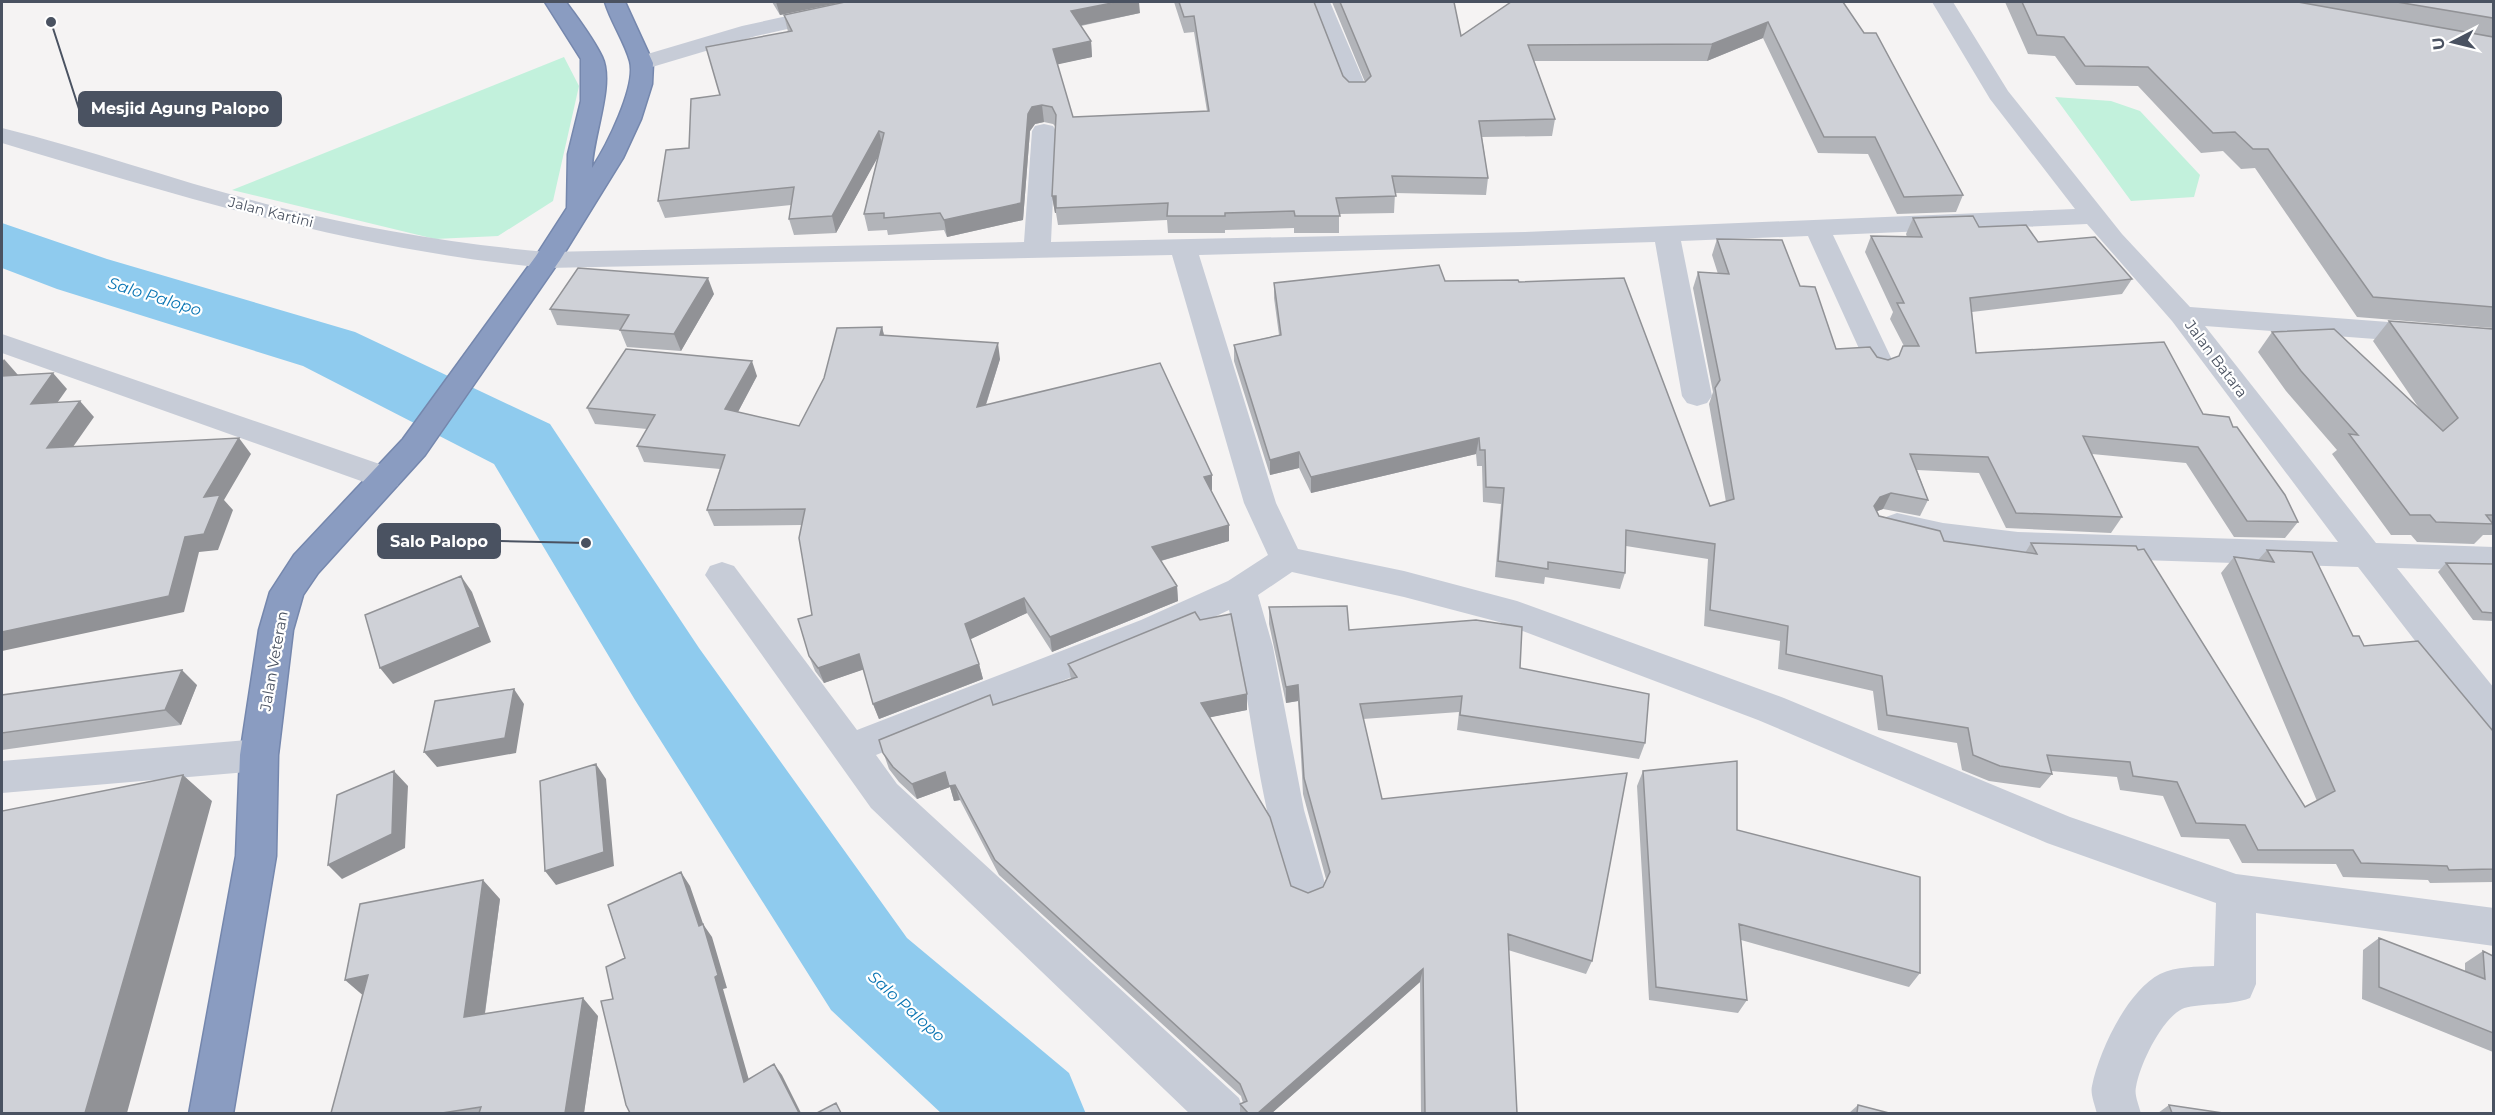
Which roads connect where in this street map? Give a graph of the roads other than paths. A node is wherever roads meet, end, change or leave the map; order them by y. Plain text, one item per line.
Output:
1 (556, 2) edge
2 (615, 2) edge
3 (877, 2) edge
4 (1319, 2) edge
5 (1943, 2) edge
6 (642, 63) junction
7 (1356, 91) edge
8 (1044, 131) dead end
9 (2, 135) edge
10 (579, 207) junction
11 (2096, 216) junction
12 (1817, 228) junction
13 (1666, 233) junction
14 (1183, 247) junction
15 (1037, 252) junction
16 (547, 260) junction
17 (2182, 315) junction
18 (2493, 339) edge
19 (2, 343) edge
20 (1880, 364) edge
21 (1697, 396) dead end
22 (386, 478) junction
23 (1884, 523) edge
24 (2365, 554) junction
25 (1287, 559) junction
26 (2493, 559) edge
27 (722, 575) dead end
28 (1240, 590) junction
29 (2493, 715) edge
30 (850, 748) junction
31 (259, 755) junction
32 (2, 777) edge
33 (1306, 887) dead end
34 (2236, 892) junction
35 (2493, 927) edge
36 (211, 1113) edge
37 (1223, 1113) edge
38 (2119, 1113) edge

1 - 10 highway
2 - 6 highway
3 - 6 street
4 - 7 street
5 - 11 street, Jalan Batara
6 - 10 highway, Jalan Veteran
8 - 15 street
9 - 16 street, Jalan Kartini
10 - 16 highway, Jalan Veteran
11 - 12 street, Jalan Kartini
11 - 17 street, Jalan Batara
12 - 13 street, Jalan Kartini
12 - 20 street
13 - 14 street, Jalan Kartini
13 - 21 street
14 - 15 street, Jalan Kartini
14 - 25 street
15 - 16 street, Jalan Kartini
16 - 22 highway, Jalan Veteran
17 - 18 street
17 - 24 street, Jalan Batara
19 - 22 street
22 - 31 highway, Jalan Veteran
23 - 24 street
24 - 26 street
24 - 29 street, Jalan Batara
25 - 28 street
25 - 34 street
27 - 30 street
28 - 30 street
28 - 33 street
30 - 37 street
31 - 32 street
31 - 36 highway, Jalan Veteran
34 - 35 street
34 - 38 street

